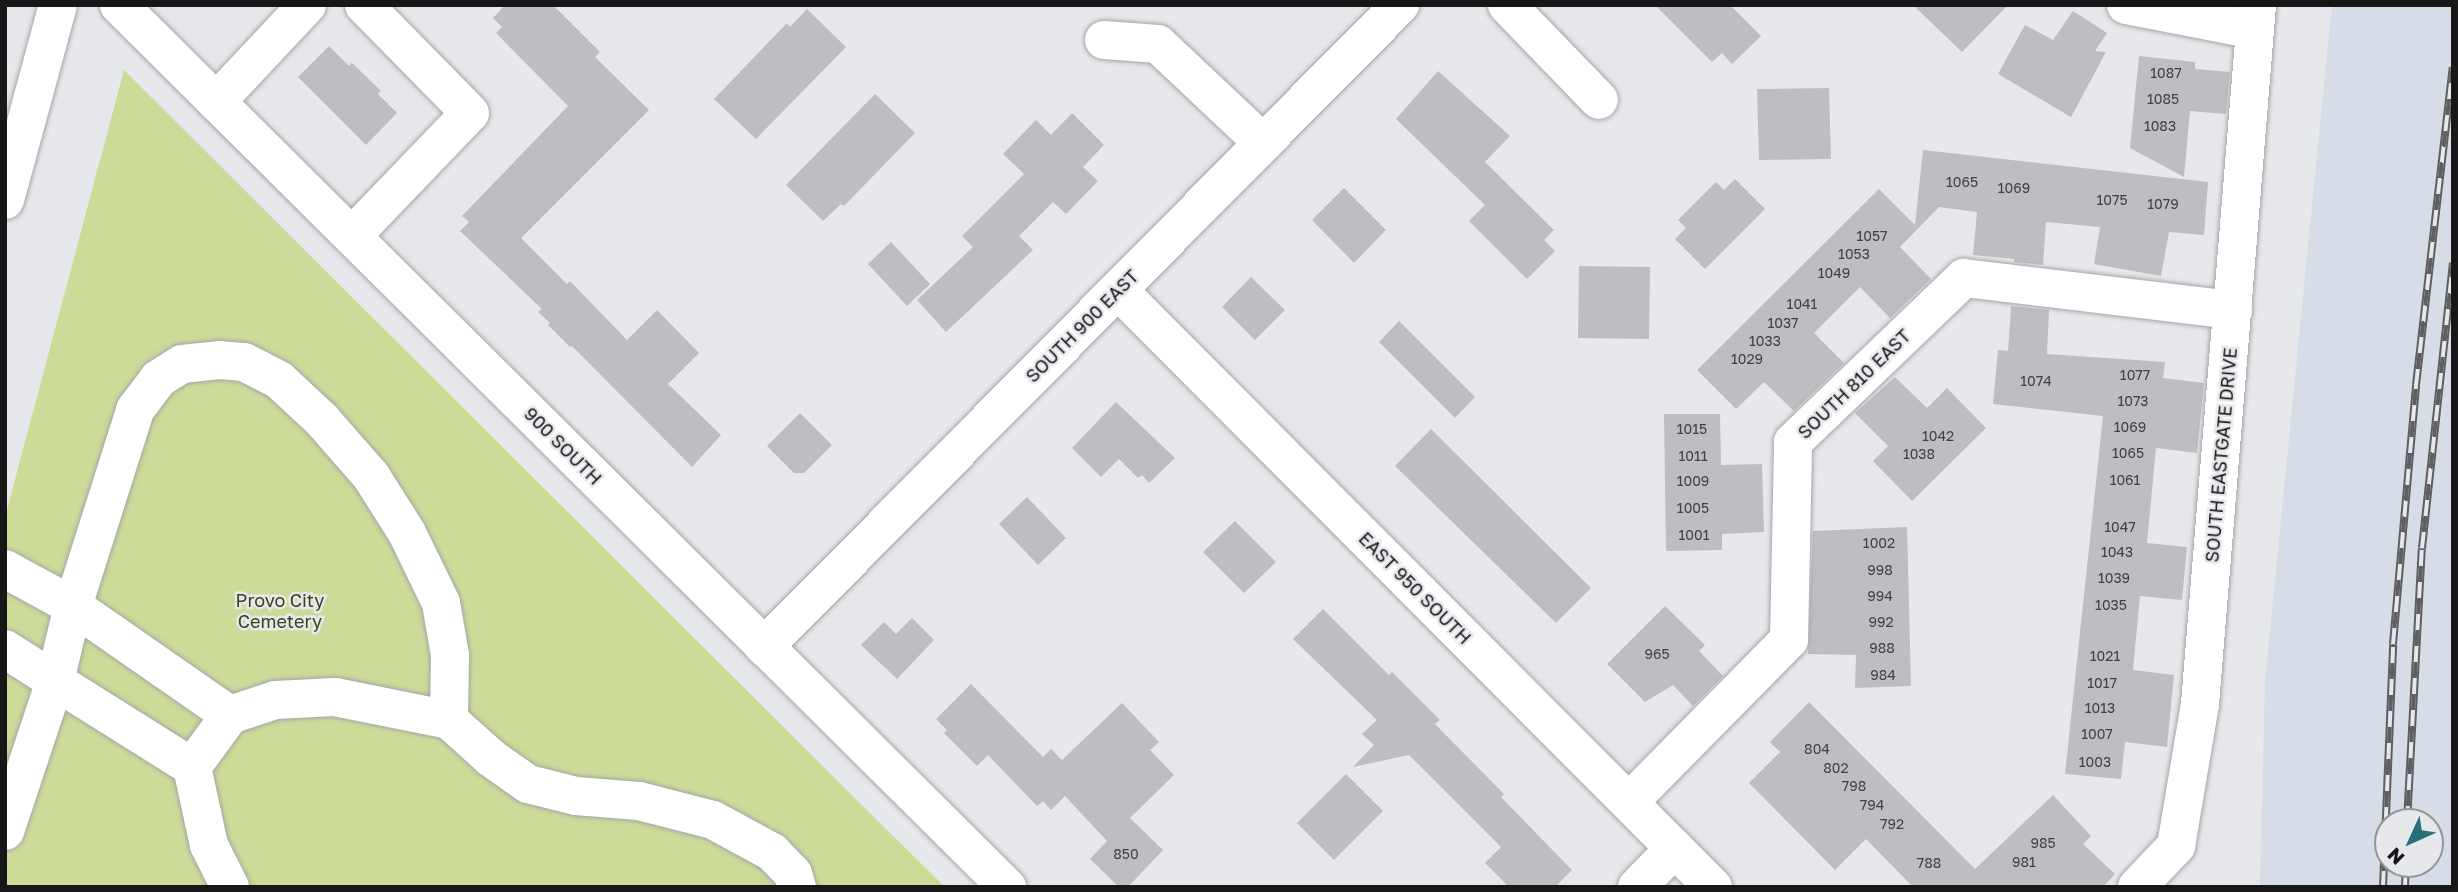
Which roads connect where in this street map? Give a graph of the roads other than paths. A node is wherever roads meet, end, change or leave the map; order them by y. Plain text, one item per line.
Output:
1 (58, 5) edge
2 (119, 5) edge
3 (307, 5) edge
4 (364, 5) edge
5 (1400, 5) edge
6 (1507, 5) edge
7 (2126, 5) edge
8 (2256, 18) edge
9 (1104, 40) dead end
10 (1599, 100) dead end
11 (216, 102) junction
12 (1263, 144) junction
13 (5, 200) edge
14 (352, 236) junction
15 (1118, 290) junction
16 (2234, 310) junction
17 (5, 569) edge
18 (73, 606) junction
19 (764, 646) junction
20 (5, 649) edge
21 (55, 681) junction
22 (230, 716) junction
23 (449, 720) junction
24 (192, 767) junction
25 (1629, 802) junction
26 (5, 831) edge
27 (1675, 848) junction
28 (230, 887) edge
29 (797, 887) edge
30 (1007, 887) edge
31 (1637, 887) edge
32 (1713, 887) edge
33 (2137, 887) edge

1 - 13 street
2 - 11 street, 900 SOUTH
3 - 11 street
4 - 14 street
5 - 12 street, SOUTH 900 EAST
6 - 10 street
7 - 8 street
8 - 16 street, SOUTH EASTGATE DRIVE
9 - 12 street
11 - 14 street, 900 SOUTH
12 - 15 street, SOUTH 900 EAST
14 - 19 street, 900 SOUTH
15 - 19 street, SOUTH 900 EAST
15 - 25 street, EAST 950 SOUTH
16 - 25 street, SOUTH 810 EAST
16 - 33 street, SOUTH EASTGATE DRIVE
17 - 18 street
18 - 21 street
18 - 22 street
18 - 23 street
19 - 30 street, 900 SOUTH
20 - 21 street
21 - 24 street
21 - 26 street
22 - 23 street
22 - 24 street
23 - 29 street
24 - 28 street
25 - 27 street, EAST 950 SOUTH
27 - 31 street
27 - 32 street, EAST 950 SOUTH

